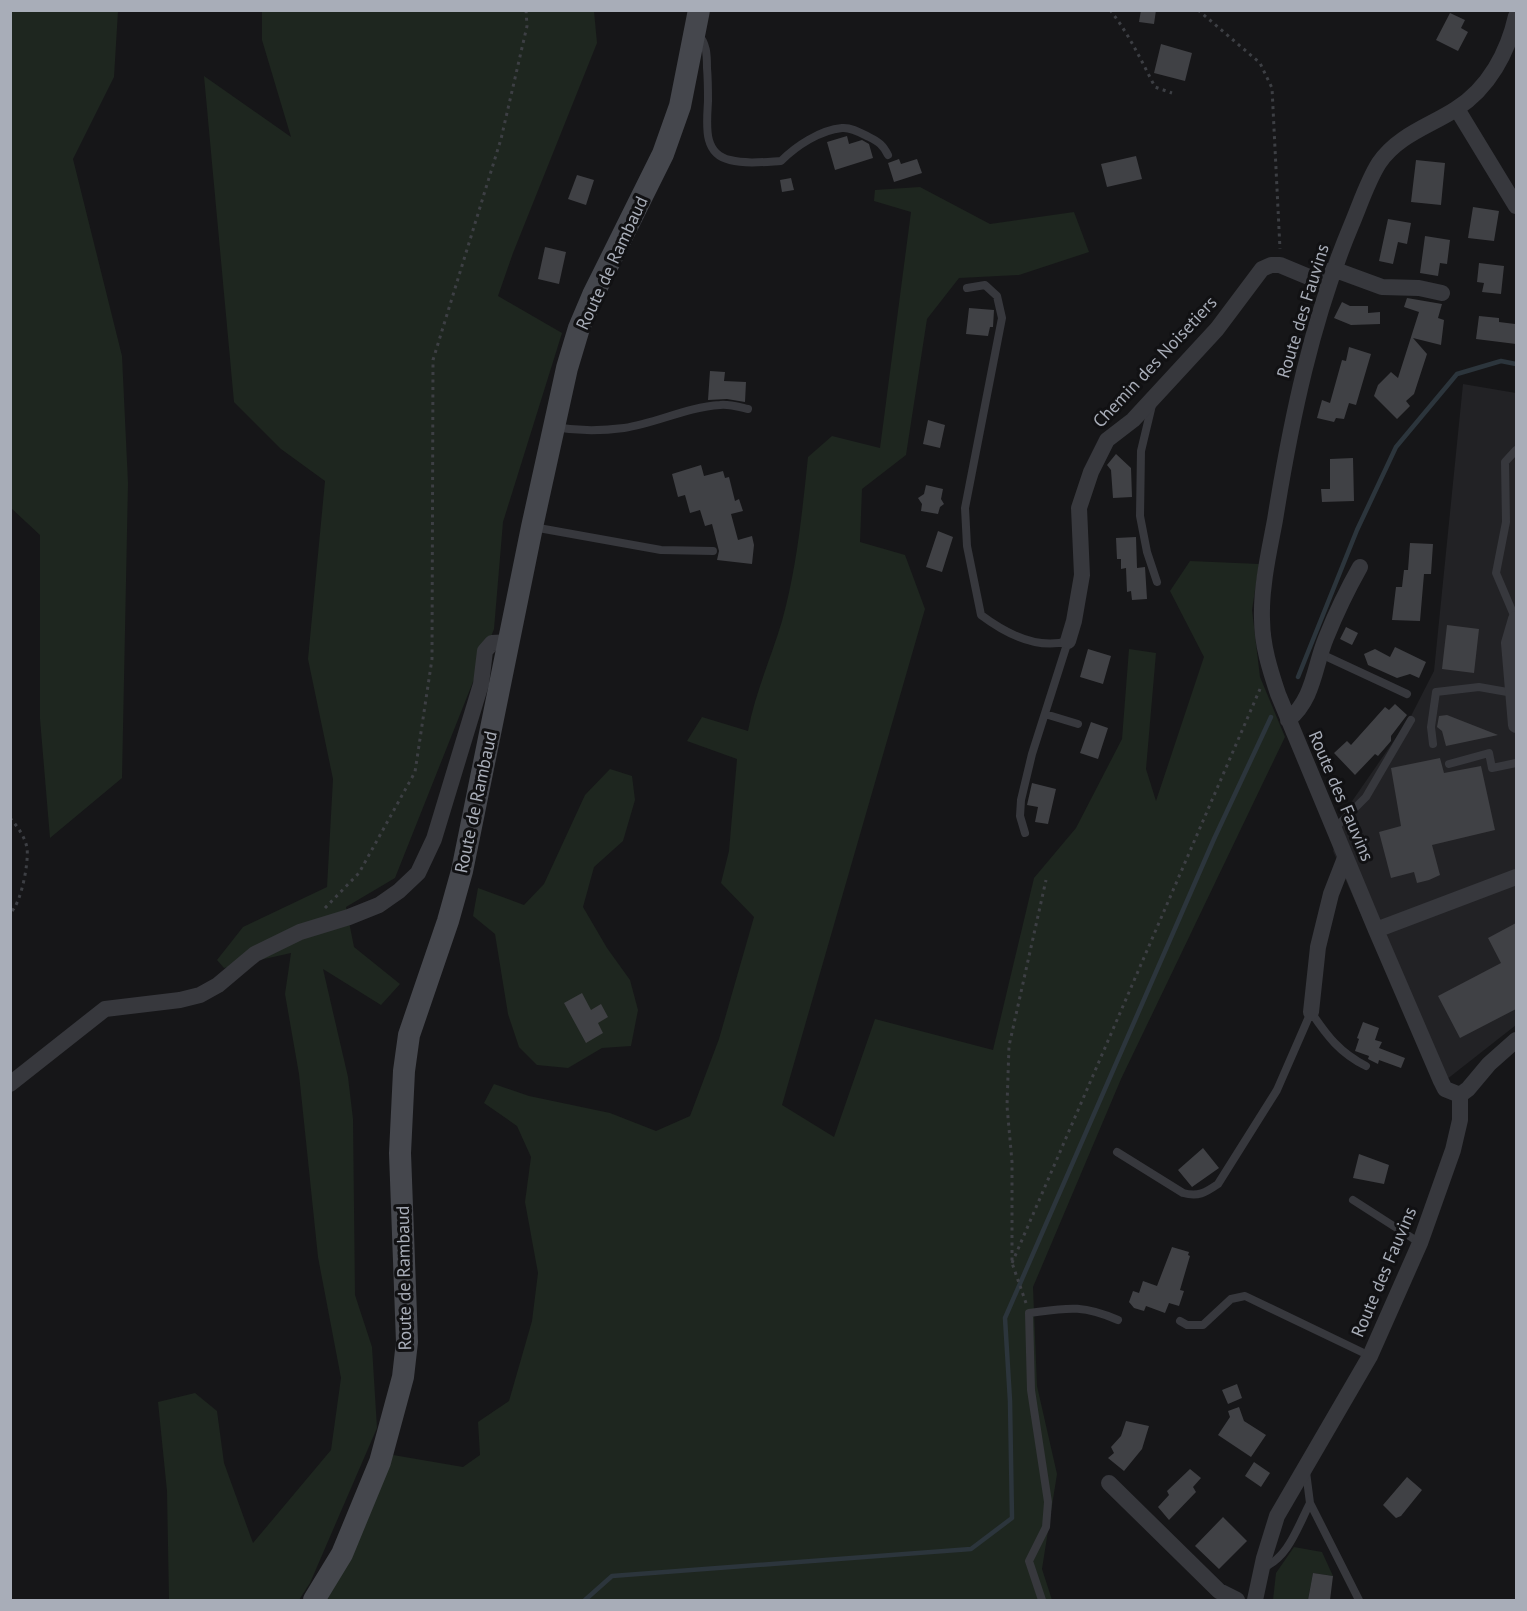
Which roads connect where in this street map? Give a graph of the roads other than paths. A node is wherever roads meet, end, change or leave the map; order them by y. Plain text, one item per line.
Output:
1 (1516, 16) edge
2 (697, 21) edge
3 (1457, 108) junction
4 (888, 155) dead end
5 (1516, 206) edge
6 (1330, 277) junction
7 (967, 288) dead end
8 (1442, 293) dead end
9 (1154, 396) junction
10 (748, 409) dead end
11 (554, 427) junction
12 (1516, 450) edge
13 (532, 526) junction
14 (713, 551) dead end
15 (1360, 567) dead end
16 (1157, 582) dead end
17 (1516, 619) edge
18 (1068, 641) junction
19 (510, 642) junction
20 (1320, 654) junction
21 (1514, 693) junction
22 (1407, 694) dead end
23 (1045, 714) junction
24 (1516, 715) edge
25 (1288, 720) junction
26 (1411, 720) dead end
27 (1078, 724) dead end
28 (1433, 744) dead end
29 (1516, 763) edge
30 (1449, 764) dead end
31 (1335, 828) junction
32 (1025, 832) dead end
33 (1345, 858) junction
34 (1516, 877) edge
35 (1376, 930) junction
36 (1311, 1012) junction
37 (1516, 1040) edge
38 (1366, 1066) dead end
39 (10, 1084) edge
40 (1460, 1095) junction
41 (1117, 1152) dead end
42 (1353, 1200) dead end
43 (1420, 1243) junction
44 (1118, 1320) dead end
45 (1180, 1321) dead end
46 (1370, 1356) junction
47 (1305, 1468) junction
48 (1109, 1483) dead end
49 (1310, 1503) junction
50 (1262, 1568) junction
51 (315, 1600) edge
52 (1042, 1600) edge
53 (1237, 1600) edge
54 (1255, 1600) edge
55 (1359, 1600) edge

1 - 3 street, Route des Fauvins
2 - 4 lane
2 - 11 street, Route de Rambaud
3 - 5 street
3 - 6 street, Route des Fauvins
6 - 8 street
6 - 9 street, Chemin des Noisetiers
6 - 25 street, Route des Fauvins
7 - 18 lane
9 - 16 lane
9 - 18 street, Chemin des Noisetiers
10 - 11 lane
11 - 13 street, Route de Rambaud
12 - 17 lane
13 - 14 lane
13 - 19 street, Route de Rambaud
15 - 20 street
17 - 21 street
18 - 23 lane
19 - 39 street
19 - 51 street, Route de Rambaud
20 - 22 lane
20 - 25 street
21 - 24 street
21 - 28 lane
23 - 27 lane
23 - 32 lane
25 - 31 street, Route des Fauvins
26 - 31 lane
29 - 30 lane
31 - 33 street, Route des Fauvins
33 - 35 street, Route des Fauvins
33 - 36 street
34 - 35 street
35 - 40 street, Route des Fauvins
36 - 38 lane
36 - 41 lane
37 - 40 street
40 - 43 street, Route des Fauvins
42 - 43 lane
43 - 46 street, Route des Fauvins
44 - 52 lane
45 - 46 lane
46 - 47 street, Route des Fauvins
47 - 49 lane
47 - 50 street, Route des Fauvins
48 - 53 street
49 - 50 lane
49 - 55 lane
50 - 54 street, Route des Fauvins

